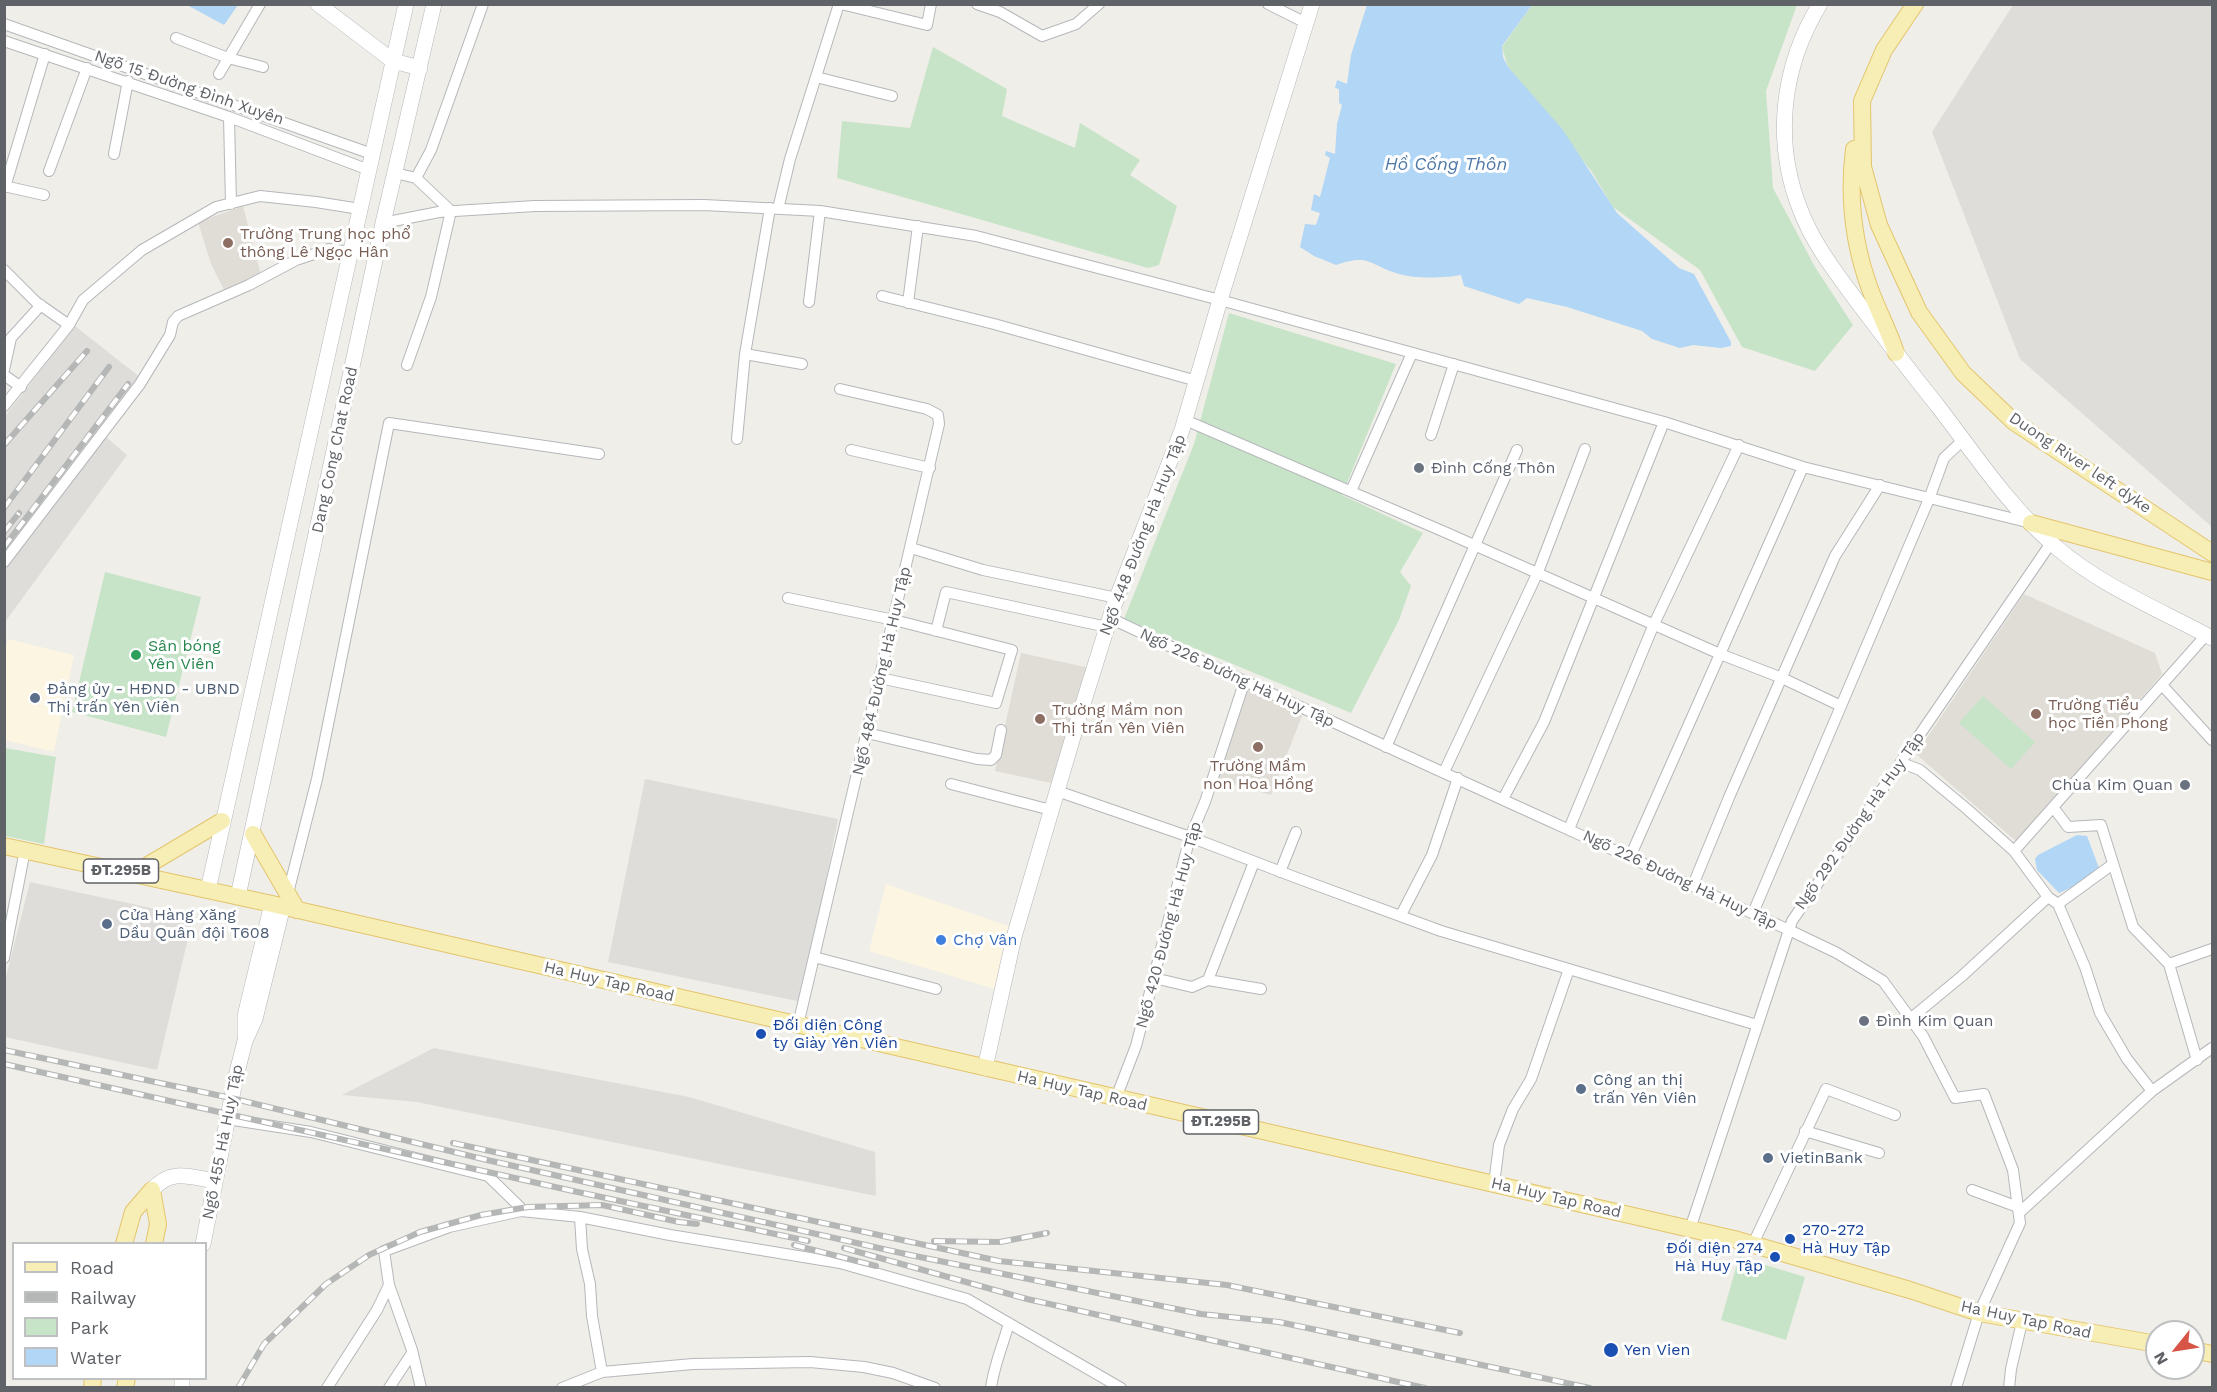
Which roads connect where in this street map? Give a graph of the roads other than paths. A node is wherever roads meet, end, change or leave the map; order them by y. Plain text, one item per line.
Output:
1 (260, 4) edge
2 (318, 4) edge
3 (406, 4) edge
4 (434, 4) edge
5 (483, 4) edge
6 (840, 4) edge
7 (931, 4) edge
8 (976, 4) edge
9 (1099, 4) edge
10 (1268, 4) edge
11 (1312, 4) edge
12 (1820, 4) edge
13 (1915, 4) edge
14 (1306, 23) junction
15 (4, 24) edge
16 (176, 38) dead end
17 (4, 41) edge
18 (45, 54) junction
19 (228, 58) junction
20 (107, 59) junction
21 (393, 61) junction
22 (263, 67) dead end
23 (87, 68) junction
24 (420, 68) junction
25 (102, 73) junction
26 (219, 74) dead end
27 (816, 77) junction
28 (128, 81) junction
29 (892, 96) dead end
30 (1862, 101) junction
31 (229, 117) junction
32 (114, 154) dead end
33 (372, 154) junction
34 (369, 170) junction
35 (49, 171) dead end
36 (395, 173) junction
37 (416, 178) junction
38 (5, 186) edge
39 (44, 195) dead end
40 (231, 204) junction
41 (774, 208) junction
42 (360, 209) junction
43 (450, 211) junction
44 (820, 211) junction
45 (383, 223) junction
46 (918, 226) junction
47 (351, 252) junction
48 (347, 267) junction
49 (4, 270) edge
50 (373, 271) junction
51 (882, 296) dead end
52 (1220, 300) junction
53 (809, 302) dead end
54 (908, 303) junction
55 (41, 305) junction
56 (69, 325) junction
57 (1412, 353) junction
58 (1896, 353) junction
59 (745, 354) junction
60 (802, 364) dead end
61 (1454, 364) junction
62 (407, 365) dead end
63 (4, 370) edge
64 (4, 375) edge
65 (1197, 381) junction
66 (21, 387) junction
67 (840, 389) dead end
68 (4, 406) edge
69 (1185, 420) junction
70 (1664, 422) junction
71 (1431, 435) dead end
72 (736, 439) dead end
73 (1964, 439) junction
74 (1739, 445) junction
75 (1584, 449) dead end
76 (851, 450) dead end
77 (1517, 450) dead end
78 (599, 454) dead end
79 (1803, 467) junction
80 (930, 468) junction
81 (1880, 485) junction
82 (1351, 491) junction
83 (1929, 499) junction
84 (2031, 523) junction
85 (2051, 543) junction
86 (1475, 545) junction
87 (911, 548) junction
88 (2212, 553) edge
89 (4, 562) edge
90 (2212, 572) edge
91 (1538, 573) junction
92 (788, 598) dead end
93 (1117, 598) junction
94 (1594, 598) junction
95 (894, 620) junction
96 (1108, 623) junction
97 (1654, 624) junction
98 (936, 631) junction
99 (2210, 636) edge
100 (1720, 654) junction
101 (880, 678) junction
102 (1782, 678) junction
103 (1244, 682) junction
104 (2162, 685) junction
105 (1841, 706) junction
106 (1001, 730) dead end
107 (867, 733) junction
108 (2212, 740) edge
109 (1386, 747) junction
110 (1902, 763) junction
111 (1444, 772) junction
112 (1458, 778) junction
113 (951, 784) dead end
114 (1057, 791) junction
115 (1503, 799) junction
116 (2053, 807) junction
117 (1051, 810) junction
118 (222, 822) junction
119 (1569, 829) junction
120 (1296, 832) dead end
121 (253, 834) junction
122 (1190, 837) junction
123 (4, 846) edge
124 (25, 850) junction
125 (2014, 851) junction
126 (1630, 856) junction
127 (1254, 862) junction
128 (2113, 864) junction
129 (1280, 872) junction
130 (133, 874) junction
131 (1693, 885) junction
132 (208, 890) junction
133 (238, 896) junction
134 (2048, 897) junction
135 (285, 903) junction
136 (2058, 904) junction
137 (1753, 914) junction
138 (1401, 915) junction
139 (1789, 930) junction
140 (2212, 949) edge
141 (814, 957) junction
142 (4, 958) edge
143 (2169, 964) junction
144 (1569, 969) junction
145 (1154, 978) junction
146 (1208, 980) junction
147 (1261, 988) dead end
148 (936, 989) dead end
149 (1910, 1018) junction
150 (1757, 1024) junction
151 (798, 1025) junction
152 (2212, 1048) edge
153 (2197, 1060) junction
154 (984, 1068) junction
155 (2152, 1091) junction
156 (1116, 1098) junction
157 (1895, 1115) dead end
158 (227, 1119) junction
159 (1805, 1131) junction
160 (1879, 1153) dead end
161 (215, 1180) junction
162 (1494, 1184) junction
163 (152, 1190) junction
164 (1972, 1190) dead end
165 (2018, 1210) junction
166 (521, 1211) junction
167 (580, 1217) junction
168 (1690, 1229) junction
169 (125, 1242) edge
170 (154, 1242) edge
171 (203, 1242) edge
172 (1753, 1244) junction
173 (389, 1285) junction
174 (1979, 1313) junction
175 (2022, 1322) junction
176 (1009, 1323) junction
177 (2145, 1342) edge
178 (412, 1353) junction
179 (602, 1372) junction
180 (924, 1385) edge
181 (327, 1388) edge
182 (389, 1388) edge
183 (421, 1388) edge
184 (562, 1388) edge
185 (935, 1388) edge
186 (991, 1388) edge
187 (1121, 1388) edge
188 (1956, 1388) edge
189 (2009, 1388) edge

1 - 19 street
2 - 21 street
3 - 21 street, Dang Cong Chat Road
4 - 24 street, Dang Cong Chat Road
5 - 37 street
6 - 7 street
6 - 27 street
8 - 9 street
10 - 14 street
11 - 14 street, Ngõ 448 Đường Hà Huy Tập
12 - 58 street
13 - 30 main road, Duong River left dyke
14 - 52 street, Ngõ 448 Đường Hà Huy Tập
15 - 20 street, Ngõ 15 Đường Đình Xuyên
16 - 19 street
17 - 18 street, Ngõ 15 Đường Đình Xuyên
18 - 23 street, Ngõ 15 Đường Đình Xuyên
18 - 38 street
19 - 22 street
19 - 26 street
20 - 25 street
20 - 33 street, Ngõ 15 Đường Đình Xuyên
21 - 24 street
21 - 33 street, Dang Cong Chat Road
23 - 25 street, Ngõ 15 Đường Đình Xuyên
23 - 35 street
24 - 36 street, Dang Cong Chat Road
25 - 28 street, Ngõ 15 Đường Đình Xuyên
27 - 29 street
27 - 41 street
28 - 31 street, Ngõ 15 Đường Đình Xuyên
28 - 32 street
30 - 58 main road
30 - 88 main road, Duong River left dyke
31 - 34 street, Ngõ 15 Đường Đình Xuyên
31 - 40 street
33 - 34 street, Dang Cong Chat Road
34 - 42 street, Dang Cong Chat Road
36 - 37 street
36 - 45 street, Dang Cong Chat Road
37 - 43 street
38 - 39 street
40 - 42 street
40 - 56 street
41 - 43 street
41 - 44 street
41 - 59 street
42 - 47 street, Dang Cong Chat Road
43 - 45 street
43 - 62 street
44 - 46 street
44 - 53 street
45 - 50 street, Dang Cong Chat Road
46 - 52 street
46 - 54 street
47 - 48 street, Dang Cong Chat Road
47 - 89 street
48 - 50 street
48 - 118 street, Dang Cong Chat Road
49 - 55 street
50 - 121 street, Dang Cong Chat Road
51 - 54 street
52 - 57 street
52 - 65 street, Ngõ 448 Đường Hà Huy Tập
54 - 65 street
55 - 56 street
55 - 63 street
56 - 66 street
57 - 61 street
57 - 82 street
58 - 73 street
59 - 60 street
59 - 72 street
61 - 70 street
61 - 71 street
64 - 66 street
65 - 69 street, Ngõ 448 Đường Hà Huy Tập
66 - 68 street
67 - 80 street, Ngõ 484 Đường Hà Huy Tập
69 - 82 street
69 - 93 street, Ngõ 448 Đường Hà Huy Tập
70 - 74 street
70 - 94 street
73 - 83 street
73 - 84 street
74 - 79 street
74 - 97 street
75 - 91 street
76 - 80 street
77 - 86 street
78 - 135 street
79 - 81 street
79 - 100 street
80 - 87 street, Ngõ 484 Đường Hà Huy Tập
81 - 83 street
81 - 102 street
82 - 86 street
83 - 84 street
83 - 105 street
84 - 85 street
84 - 90 main road
85 - 99 street
85 - 110 street, Ngõ 292 Đường Hà Huy Tập
86 - 91 street
86 - 109 street
87 - 93 street
87 - 95 street, Ngõ 484 Đường Hà Huy Tập
91 - 94 street
91 - 111 street
92 - 95 street
93 - 96 street, Ngõ 448 Đường Hà Huy Tập
94 - 97 street
94 - 115 street
95 - 98 street
95 - 101 street, Ngõ 484 Đường Hà Huy Tập
96 - 98 street, Ngõ 226 Đường Hà Huy Tập
96 - 103 street, Ngõ 226 Đường Hà Huy Tập
96 - 114 street, Ngõ 448 Đường Hà Huy Tập
97 - 100 street
97 - 119 street
98 - 101 street
99 - 104 street
100 - 102 street
100 - 126 street
101 - 107 street, Ngõ 484 Đường Hà Huy Tập
102 - 105 street
102 - 131 street
103 - 109 street, Ngõ 226 Đường Hà Huy Tập
103 - 122 street, Ngõ 420 Đường Hà Huy Tập
104 - 108 street
104 - 116 street
105 - 137 street
106 - 107 street
107 - 141 street, Ngõ 484 Đường Hà Huy Tập
109 - 111 street, Ngõ 226 Đường Hà Huy Tập
110 - 125 street
110 - 139 street, Ngõ 292 Đường Hà Huy Tập
111 - 112 street, Ngõ 226 Đường Hà Huy Tập
112 - 115 street, Ngõ 226 Đường Hà Huy Tập
112 - 138 street
113 - 117 street
114 - 117 street, Ngõ 448 Đường Hà Huy Tập
114 - 122 street
115 - 119 street, Ngõ 226 Đường Hà Huy Tập
116 - 125 street
116 - 128 street
117 - 154 street, Ngõ 448 Đường Hà Huy Tập
118 - 130 main road
118 - 132 street, Dang Cong Chat Road
119 - 126 street, Ngõ 226 Đường Hà Huy Tập
120 - 129 street
121 - 133 street, Dang Cong Chat Road
121 - 135 main road
122 - 127 street
122 - 145 street, Ngõ 420 Đường Hà Huy Tập
123 - 124 main road, Ha Huy Tap Road / ĐT.295B
124 - 130 main road, Ha Huy Tap Road / ĐT.295B
124 - 142 street
125 - 134 street
126 - 131 street, Ngõ 226 Đường Hà Huy Tập
127 - 129 street
127 - 146 street
128 - 136 street
128 - 143 street
129 - 138 street
130 - 132 main road, Ha Huy Tap Road / ĐT.295B
131 - 137 street, Ngõ 226 Đường Hà Huy Tập
132 - 133 main road, Ha Huy Tap Road / ĐT.295B
133 - 135 main road, Ha Huy Tap Road / ĐT.295B
134 - 136 street
134 - 149 street
135 - 151 main road, Ha Huy Tap Road / ĐT.295B
135 - 158 street, Ngõ 455 Hà Huy Tập
136 - 155 street
137 - 139 street, Ngõ 226 Đường Hà Huy Tập
138 - 144 street
139 - 149 street, Ngõ 226 Đường Hà Huy Tập
139 - 150 street, Ngõ 292 Đường Hà Huy Tập
140 - 143 street
141 - 148 street
141 - 151 street, Ngõ 484 Đường Hà Huy Tập
143 - 153 street
144 - 150 street
144 - 162 street
145 - 146 street
145 - 156 street, Ngõ 420 Đường Hà Huy Tập
146 - 147 street
149 - 165 street, Ngõ 226 Đường Hà Huy Tập
150 - 168 street, Ngõ 292 Đường Hà Huy Tập
151 - 154 main road, Ha Huy Tap Road / ĐT.295B
152 - 153 street
153 - 155 street
154 - 156 main road, Ha Huy Tap Road / ĐT.295B
155 - 165 street
156 - 162 main road, Ha Huy Tap Road / ĐT.295B
157 - 159 street
158 - 161 street, Ngõ 455 Hà Huy Tập
158 - 166 street
159 - 160 street
159 - 172 street
161 - 163 street
161 - 171 street, Ngõ 455 Hà Huy Tập
162 - 168 main road, Ha Huy Tap Road / ĐT.295B
163 - 169 main road
163 - 170 main road
164 - 165 street
165 - 174 street, Ngõ 226 Đường Hà Huy Tập
166 - 167 street
166 - 173 street
167 - 176 street
167 - 179 street
168 - 172 main road, Ha Huy Tap Road / ĐT.295B
172 - 174 main road, Ha Huy Tap Road / ĐT.295B
173 - 178 street
173 - 181 street
174 - 175 main road, Ha Huy Tap Road / ĐT.295B
174 - 188 street, Ngõ 226 Đường Hà Huy Tập
175 - 177 main road, Ha Huy Tap Road / ĐT.295B
175 - 189 street
176 - 186 street
176 - 187 street
178 - 182 street
178 - 183 street
179 - 180 street
179 - 184 street
180 - 185 street

